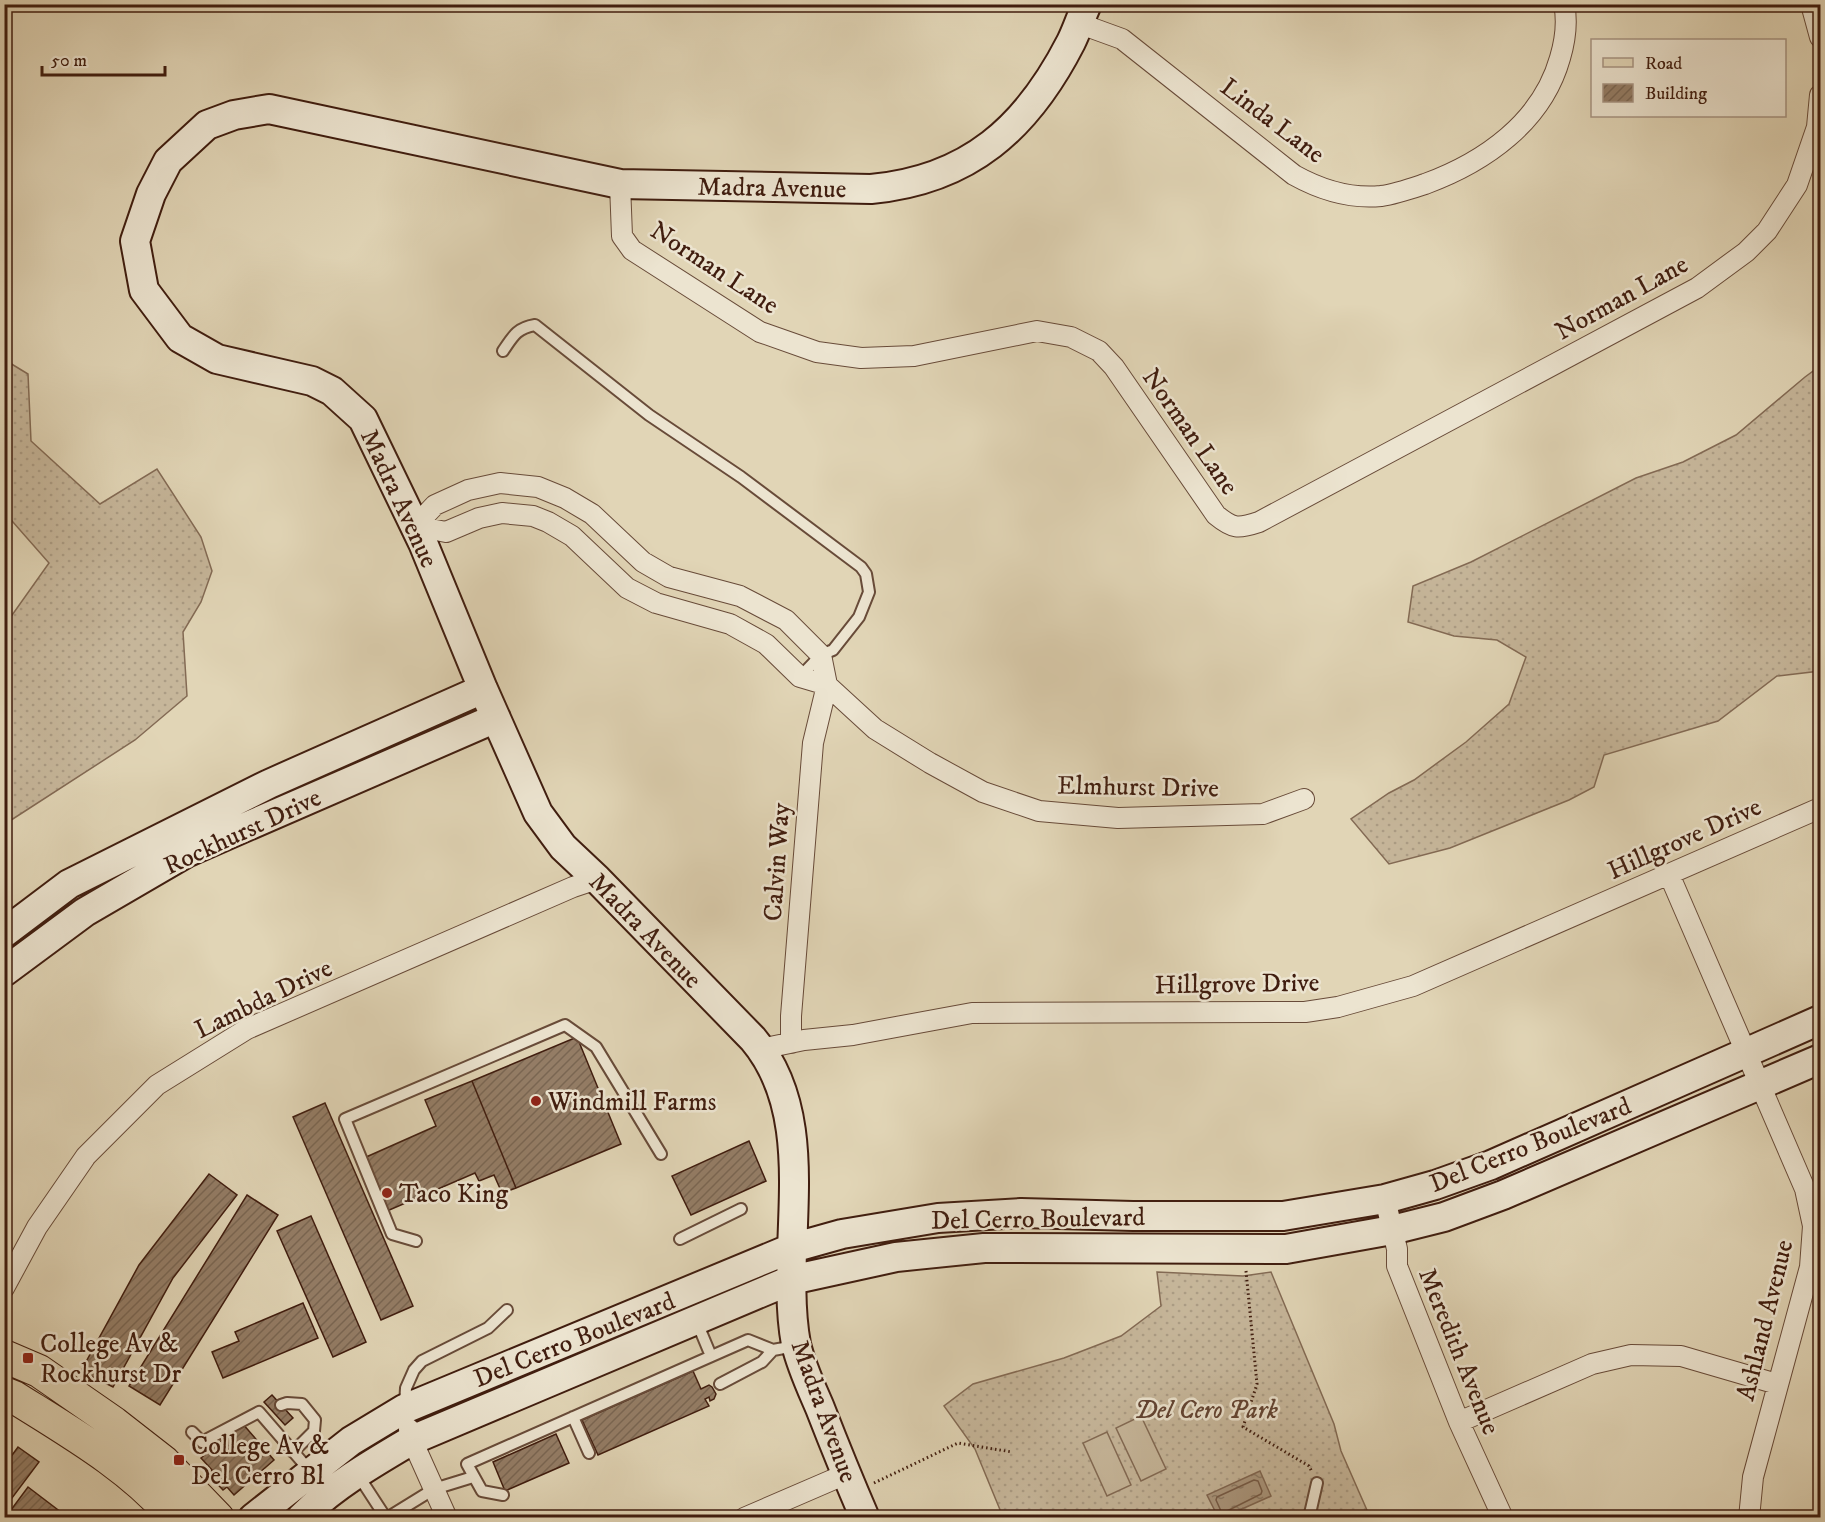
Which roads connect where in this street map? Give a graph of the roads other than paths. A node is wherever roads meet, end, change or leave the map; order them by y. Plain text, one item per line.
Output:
1 (1564, 4) edge
2 (1812, 4) edge
3 (1083, 14) edge
4 (1821, 37) edge
5 (1821, 95) edge
6 (620, 184) junction
7 (503, 351) dead end
8 (415, 526) junction
9 (4, 591) edge
10 (4, 598) edge
11 (821, 655) junction
12 (800, 677) junction
13 (826, 685) junction
14 (483, 689) junction
15 (496, 718) junction
16 (1304, 799) dead end
17 (1821, 808) edge
18 (1669, 874) junction
19 (597, 879) junction
20 (4, 933) edge
21 (4, 972) edge
22 (1821, 1020) edge
23 (791, 1044) junction
24 (761, 1049) junction
25 (1747, 1052) junction
26 (1821, 1059) edge
27 (1762, 1085) junction
28 (661, 1154) dead end
29 (1385, 1199) junction
30 (741, 1209) dead end
31 (1392, 1230) junction
32 (680, 1239) dead end
33 (416, 1241) dead end
34 (792, 1248) junction
35 (790, 1280) junction
36 (4, 1288) edge
37 (507, 1310) dead end
38 (696, 1320) junction
39 (785, 1348) junction
40 (4, 1356) edge
41 (711, 1356) junction
42 (720, 1384) dead end
43 (1777, 1384) junction
44 (4, 1393) edge
45 (404, 1408) junction
46 (270, 1409) junction
47 (573, 1418) junction
48 (1459, 1422) junction
49 (192, 1432) dead end
50 (412, 1440) junction
51 (589, 1454) dead end
52 (302, 1462) junction
53 (357, 1473) junction
54 (473, 1477) junction
55 (858, 1479) junction
56 (1317, 1483) road end
57 (434, 1489) junction
58 (503, 1495) dead end
59 (174, 1518) edge
60 (218, 1518) edge
61 (253, 1518) edge
62 (301, 1518) edge
63 (386, 1518) edge
64 (447, 1518) edge
65 (744, 1518) edge
66 (865, 1518) edge
67 (1309, 1518) edge
68 (1503, 1518) edge
69 (1749, 1518) edge

1 - 3 street, Linda Lane
2 - 4 street
3 - 6 street, Madra Avenue
5 - 6 street, Norman Lane
6 - 8 street, Madra Avenue
7 - 11 lane
8 - 11 street
8 - 12 street, Elmhurst Drive
8 - 14 street, Madra Avenue
9 - 10 lane
11 - 12 lane
11 - 13 street
12 - 13 street, Elmhurst Drive
13 - 16 street, Elmhurst Drive
13 - 23 street, Calvin Way
14 - 15 street, Madra Avenue
14 - 20 street, Rockhurst Drive
15 - 19 street, Madra Avenue
15 - 21 street, Rockhurst Drive
17 - 18 street, Hillgrove Drive
18 - 23 street, Hillgrove Drive
18 - 25 street, Ashland Avenue
19 - 24 street, Madra Avenue
19 - 36 street, Lambda Drive
22 - 25 street, Del Cerro Boulevard
23 - 24 street, Hillgrove Drive
24 - 34 street, Madra Avenue
25 - 27 street, Ashland Avenue
25 - 29 street, Del Cerro Boulevard
26 - 27 street, Del Cerro Boulevard
27 - 31 street, Del Cerro Boulevard
27 - 43 street, Ashland Avenue
28 - 33 lane
29 - 31 street, Meredith Avenue
29 - 34 street, Del Cerro Boulevard
30 - 32 lane
31 - 35 street, Del Cerro Boulevard
31 - 48 street, Meredith Avenue
34 - 35 street, Madra Avenue
34 - 45 street, Del Cerro Boulevard
35 - 38 street, Del Cerro Boulevard
35 - 39 street, Madra Avenue
37 - 45 lane
38 - 41 lane
38 - 50 street, Del Cerro Boulevard
39 - 41 lane
39 - 42 lane
39 - 55 street, Madra Avenue
40 - 60 main road
41 - 47 lane
43 - 48 street
43 - 69 street, Ashland Avenue
44 - 59 main road
45 - 50 street
45 - 52 street, Del Cerro Boulevard
46 - 49 lane
46 - 52 lane
46 - 52 lane
47 - 51 lane
47 - 54 lane
48 - 68 street, Meredith Avenue
50 - 53 street, Del Cerro Boulevard
50 - 57 street
52 - 61 street, Del Cerro Boulevard
53 - 62 street, Del Cerro Boulevard
53 - 63 lane
54 - 57 lane
54 - 58 lane
55 - 65 street
55 - 66 street, Madra Avenue
56 - 67 lane
57 - 63 lane
57 - 64 street

